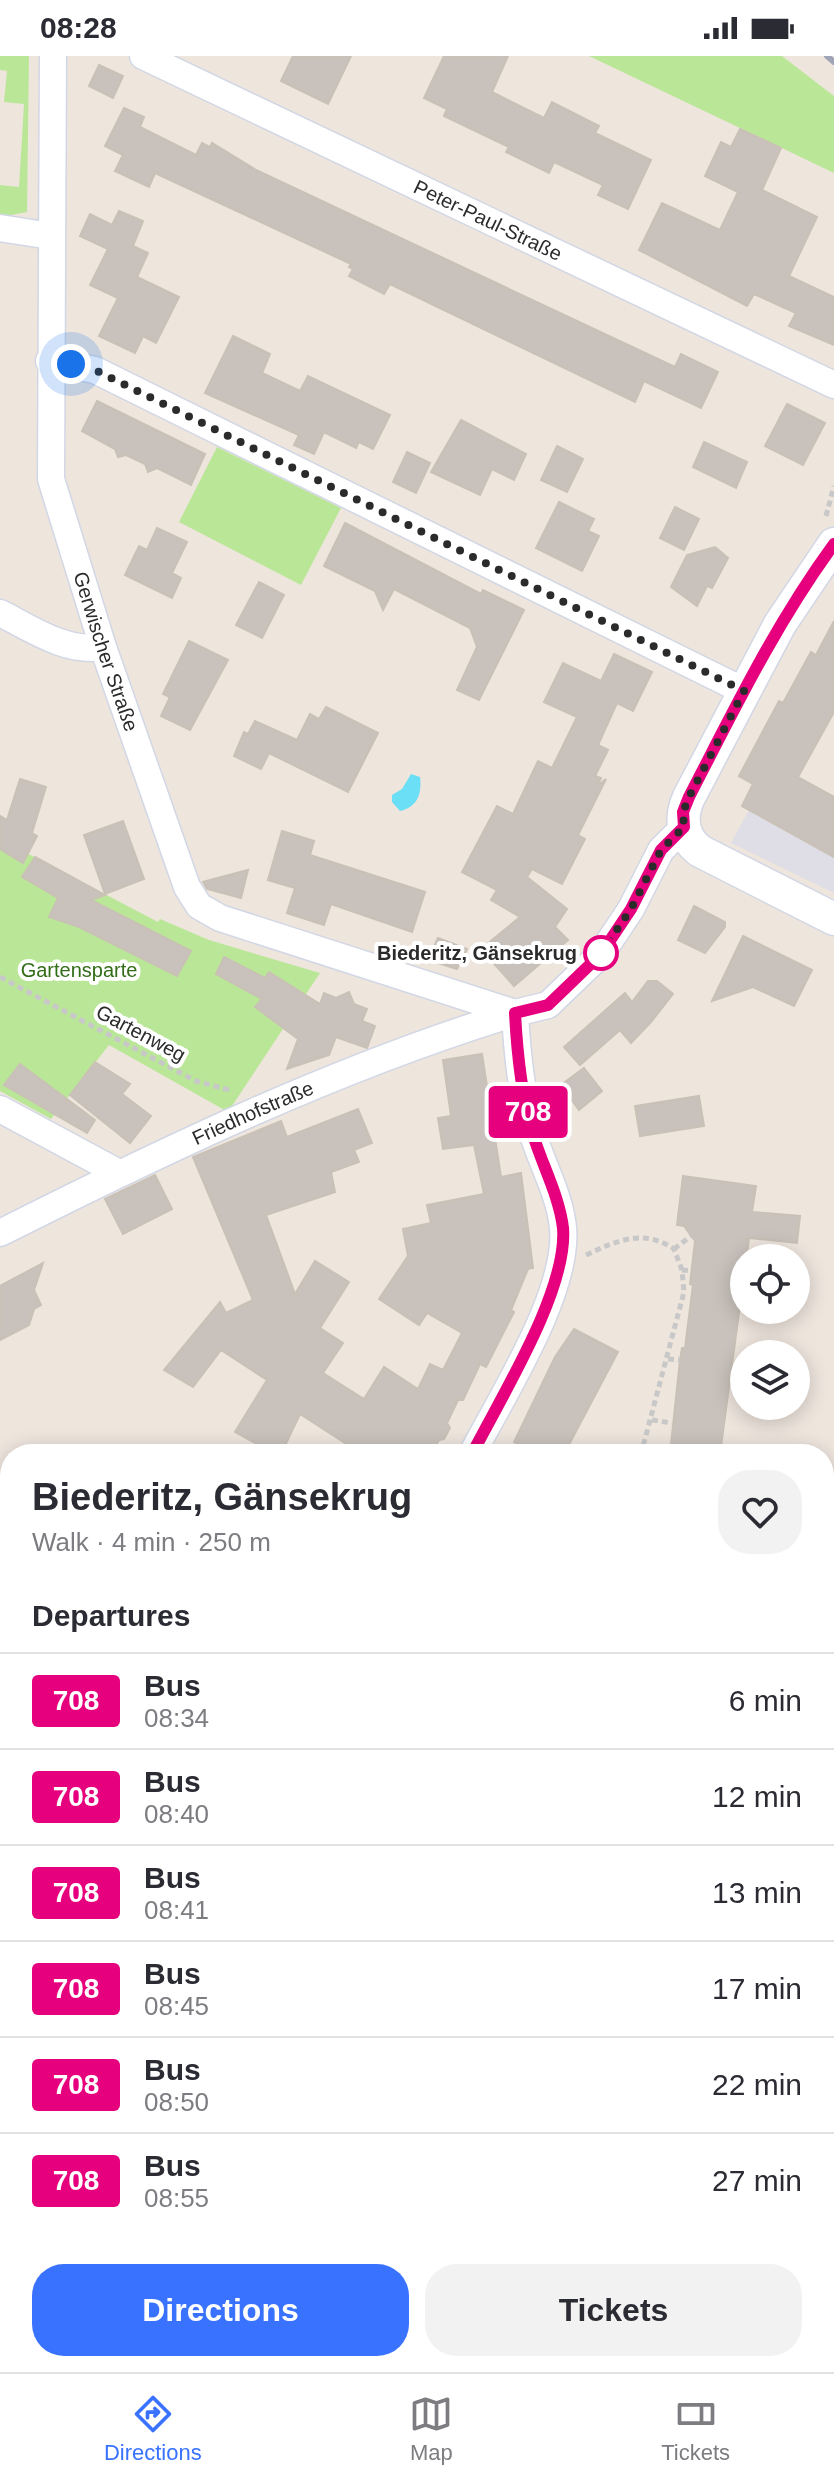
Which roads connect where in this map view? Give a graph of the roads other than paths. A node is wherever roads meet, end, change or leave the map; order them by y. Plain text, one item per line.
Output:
1 (53, 56) edge
2 (143, 56) edge
3 (0, 228) edge
4 (51, 236) junction
5 (49, 361) junction
6 (834, 385) edge
7 (834, 544) edge
8 (0, 613) edge
9 (103, 647) junction
10 (744, 691) junction
11 (684, 827) junction
12 (834, 919) edge
13 (515, 1013) junction
14 (0, 1109) edge
15 (119, 1173) junction
16 (0, 1233) edge
17 (477, 1444) edge

1 - 4 street, Gerwischer Straße
2 - 6 street, Peter-Paul-Straße
3 - 4 street
4 - 5 street, Gerwischer Straße
5 - 9 street, Gerwischer Straße
5 - 10 street
7 - 10 street
8 - 9 street
9 - 13 street, Gerwischer Straße
10 - 11 street
11 - 12 street
11 - 13 street, Friedhofstraße
13 - 15 street, Friedhofstraße
13 - 17 street
14 - 15 street
15 - 16 street, Friedhofstraße

